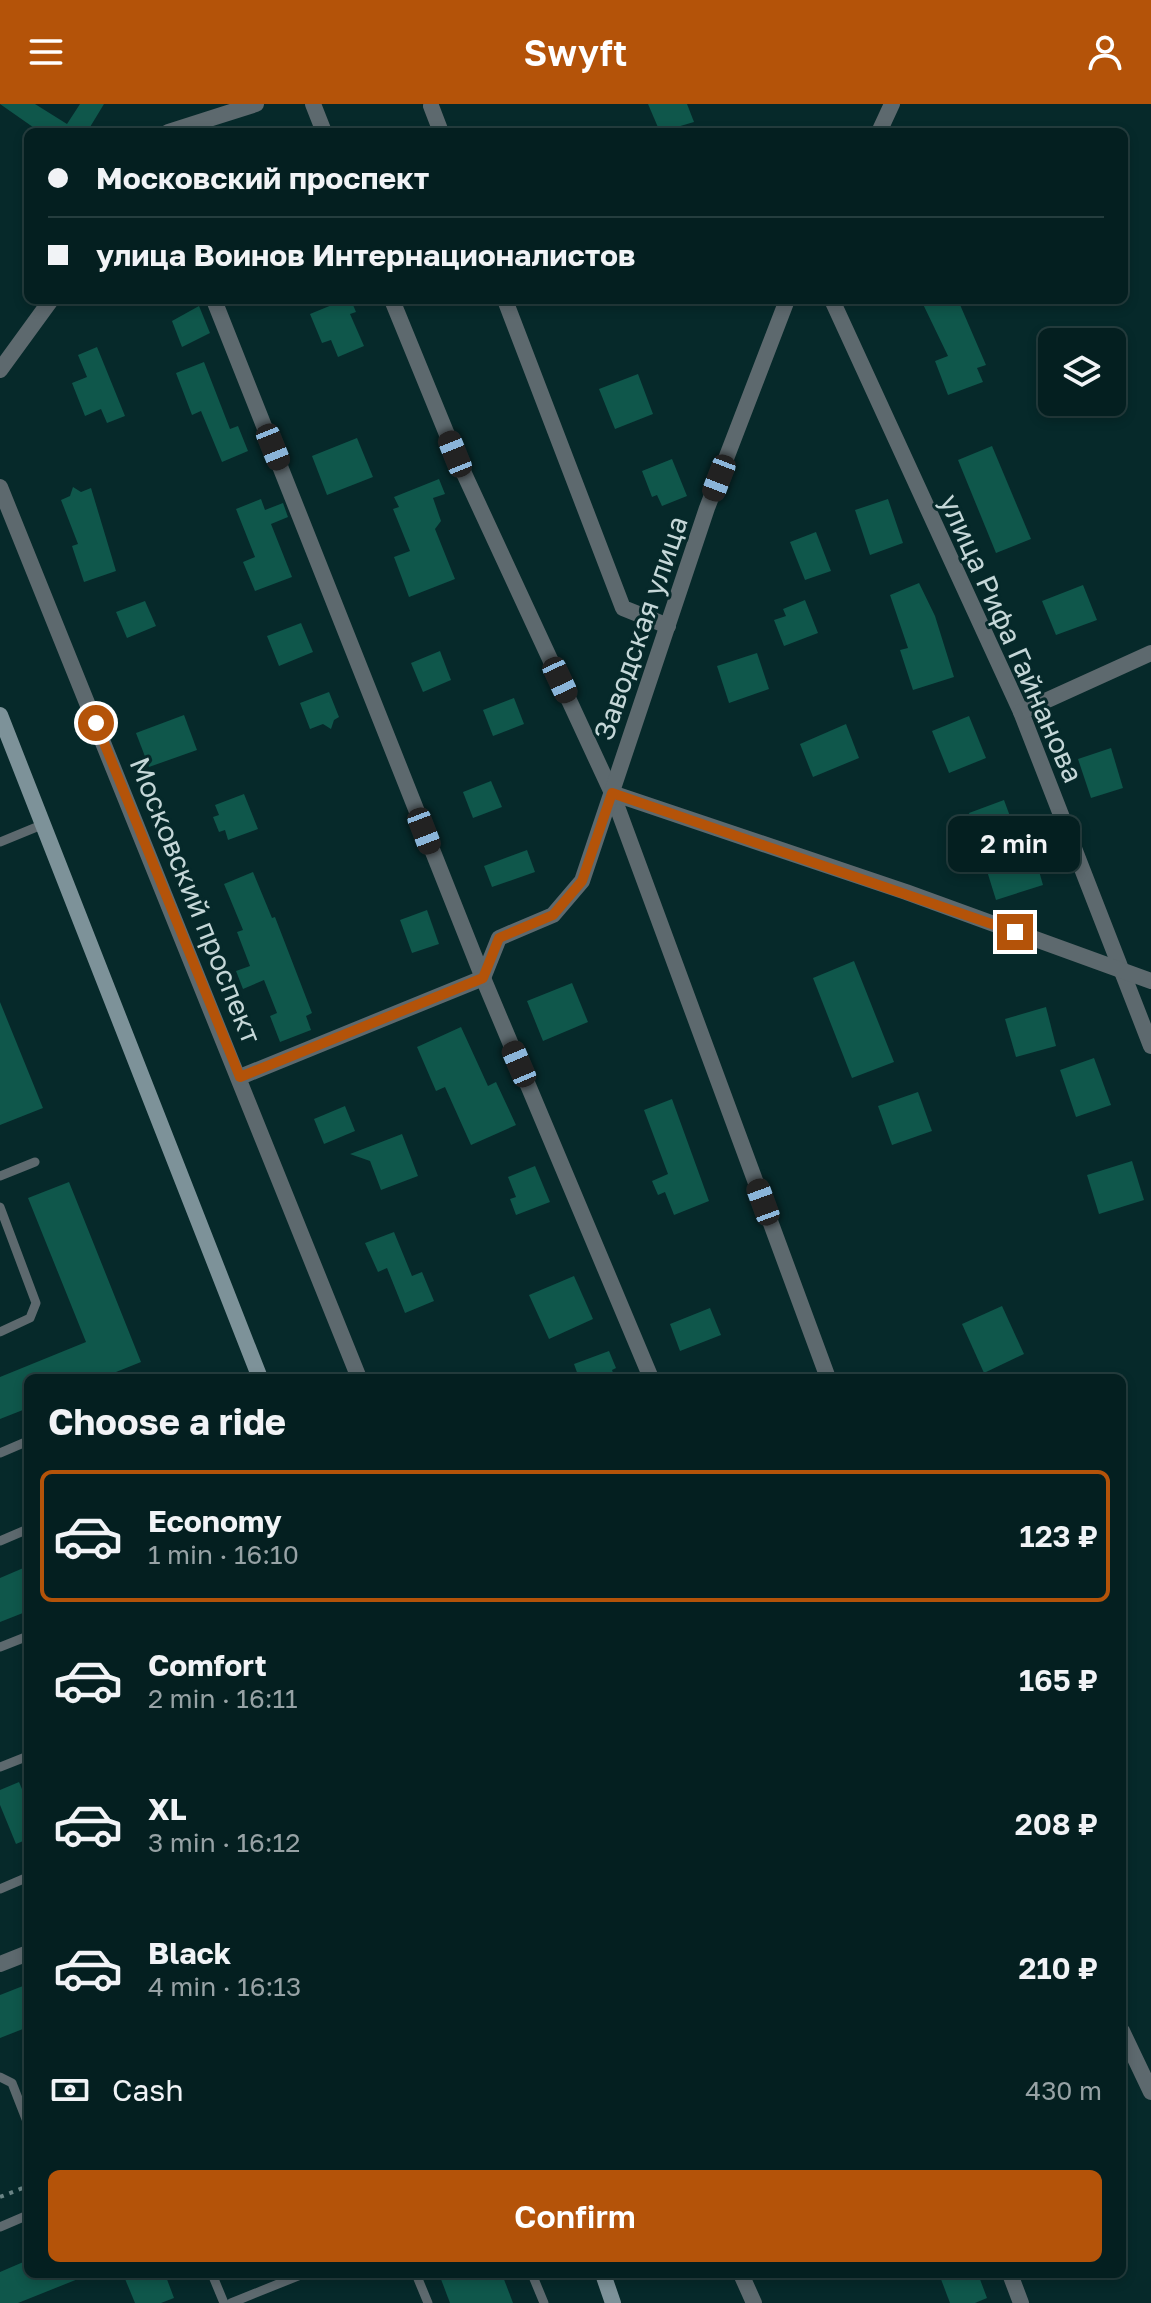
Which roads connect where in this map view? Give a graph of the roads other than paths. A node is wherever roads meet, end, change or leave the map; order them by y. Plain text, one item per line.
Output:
1 (256, 104) edge
2 (313, 104) edge
3 (892, 104) edge
4 (431, 106) dead end
5 (181, 128) edge
6 (322, 128) edge
7 (439, 128) edge
8 (881, 128) edge
9 (48, 304) edge
10 (216, 304) edge
11 (394, 304) edge
12 (507, 304) edge
13 (785, 304) edge
14 (834, 304) edge
15 (0, 370) edge
16 (0, 487) edge
17 (668, 626) junction
18 (1151, 653) edge
19 (1021, 712) junction
20 (0, 715) edge
21 (612, 793) junction
22 (44, 824) junction
23 (0, 842) edge
24 (1124, 972) junction
25 (483, 978) junction
26 (1151, 981) edge
27 (1151, 1046) edge
28 (240, 1077) junction
29 (35, 1162) dead end
30 (0, 1176) edge
31 (0, 1207) edge
32 (0, 1332) edge
33 (258, 1374) edge
34 (357, 1374) edge
35 (649, 1374) edge
36 (827, 1374) edge
37 (24, 1443) edge
38 (0, 1453) edge
39 (24, 1531) edge
40 (0, 1541) edge
41 (24, 1638) edge
42 (0, 1647) edge
43 (24, 1758) edge
44 (0, 1767) edge
45 (24, 1879) edge
46 (0, 1889) edge
47 (24, 1955) edge
48 (0, 1964) edge
49 (1126, 2039) edge
50 (0, 2077) edge
51 (1151, 2092) edge
52 (24, 2114) edge
53 (24, 2217) edge
54 (0, 2227) edge
55 (214, 2278) edge
56 (293, 2278) edge
57 (418, 2278) edge
58 (534, 2278) edge
59 (604, 2278) edge
60 (743, 2278) edge
61 (1012, 2278) edge
62 (224, 2303) edge
63 (231, 2303) edge
64 (428, 2303) edge
65 (544, 2303) edge
66 (613, 2303) edge
67 (754, 2303) edge
68 (1021, 2303) edge

1 - 5 street
2 - 6 street
3 - 8 street
4 - 7 street
9 - 15 street
10 - 25 street
11 - 21 street
12 - 17 street
13 - 17 street, Заводская улица
14 - 19 street, улица Рифа Гайнанова
16 - 28 street, Московский проспект
17 - 21 street, Заводская улица
18 - 19 street
19 - 24 street, улица Рифа Гайнанова
20 - 22 main road
21 - 24 street
21 - 25 street, Заводская улица
21 - 36 street
22 - 23 lane
22 - 33 main road
24 - 26 street
24 - 27 street, улица Рифа Гайнанова
25 - 28 street
25 - 35 street
28 - 34 street, Московский проспект
29 - 30 lane
31 - 32 lane
37 - 38 lane
39 - 40 lane
41 - 42 lane
43 - 44 lane
45 - 46 lane
47 - 48 street
49 - 51 street
50 - 52 lane
53 - 54 lane
55 - 62 lane
56 - 63 lane
57 - 64 lane
58 - 65 lane
59 - 66 main road
60 - 67 street
61 - 68 street

